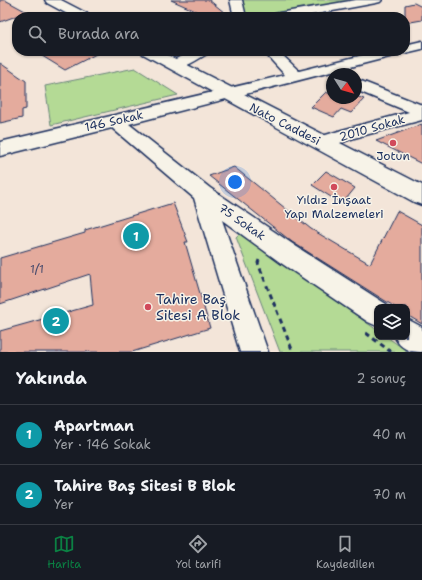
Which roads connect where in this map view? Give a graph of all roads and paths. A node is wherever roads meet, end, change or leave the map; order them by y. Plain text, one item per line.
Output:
1 (51, 0) edge
2 (376, 0) edge
3 (74, 12) edge
4 (308, 12) edge
5 (422, 45) edge
6 (410, 48) edge
7 (158, 56) edge
8 (192, 56) edge
9 (275, 56) edge
10 (379, 56) edge
11 (175, 65) junction
12 (339, 68) edge
13 (326, 72) edge
14 (296, 77) junction
15 (362, 86) edge
16 (229, 94) junction
17 (422, 111) edge
18 (422, 114) edge
19 (115, 121) junction
20 (323, 143) junction
21 (0, 148) edge
22 (203, 194) junction
23 (422, 196) edge
24 (264, 259) dead end
25 (374, 311) edge
26 (359, 329) dead end
27 (410, 335) edge
28 (422, 343) edge
29 (253, 352) edge
30 (293, 352) edge
31 (391, 352) edge

1 - 3 main road
2 - 4 street
5 - 6 street
7 - 11 main road, Nato Caddesi
8 - 11 street
9 - 14 street
10 - 12 street, 146 Sokak
11 - 16 main road, Nato Caddesi
13 - 14 street, 146 Sokak
14 - 16 street, 146 Sokak
15 - 17 street
16 - 19 street, 146 Sokak
16 - 20 main road, Nato Caddesi
18 - 20 street, 2010 Sokak
19 - 21 street, 146 Sokak
19 - 22 street, 75 Sokak
20 - 23 main road, Nato Caddesi
22 - 25 street, 75 Sokak
22 - 29 street
24 - 30 path
26 - 31 path
27 - 28 street

